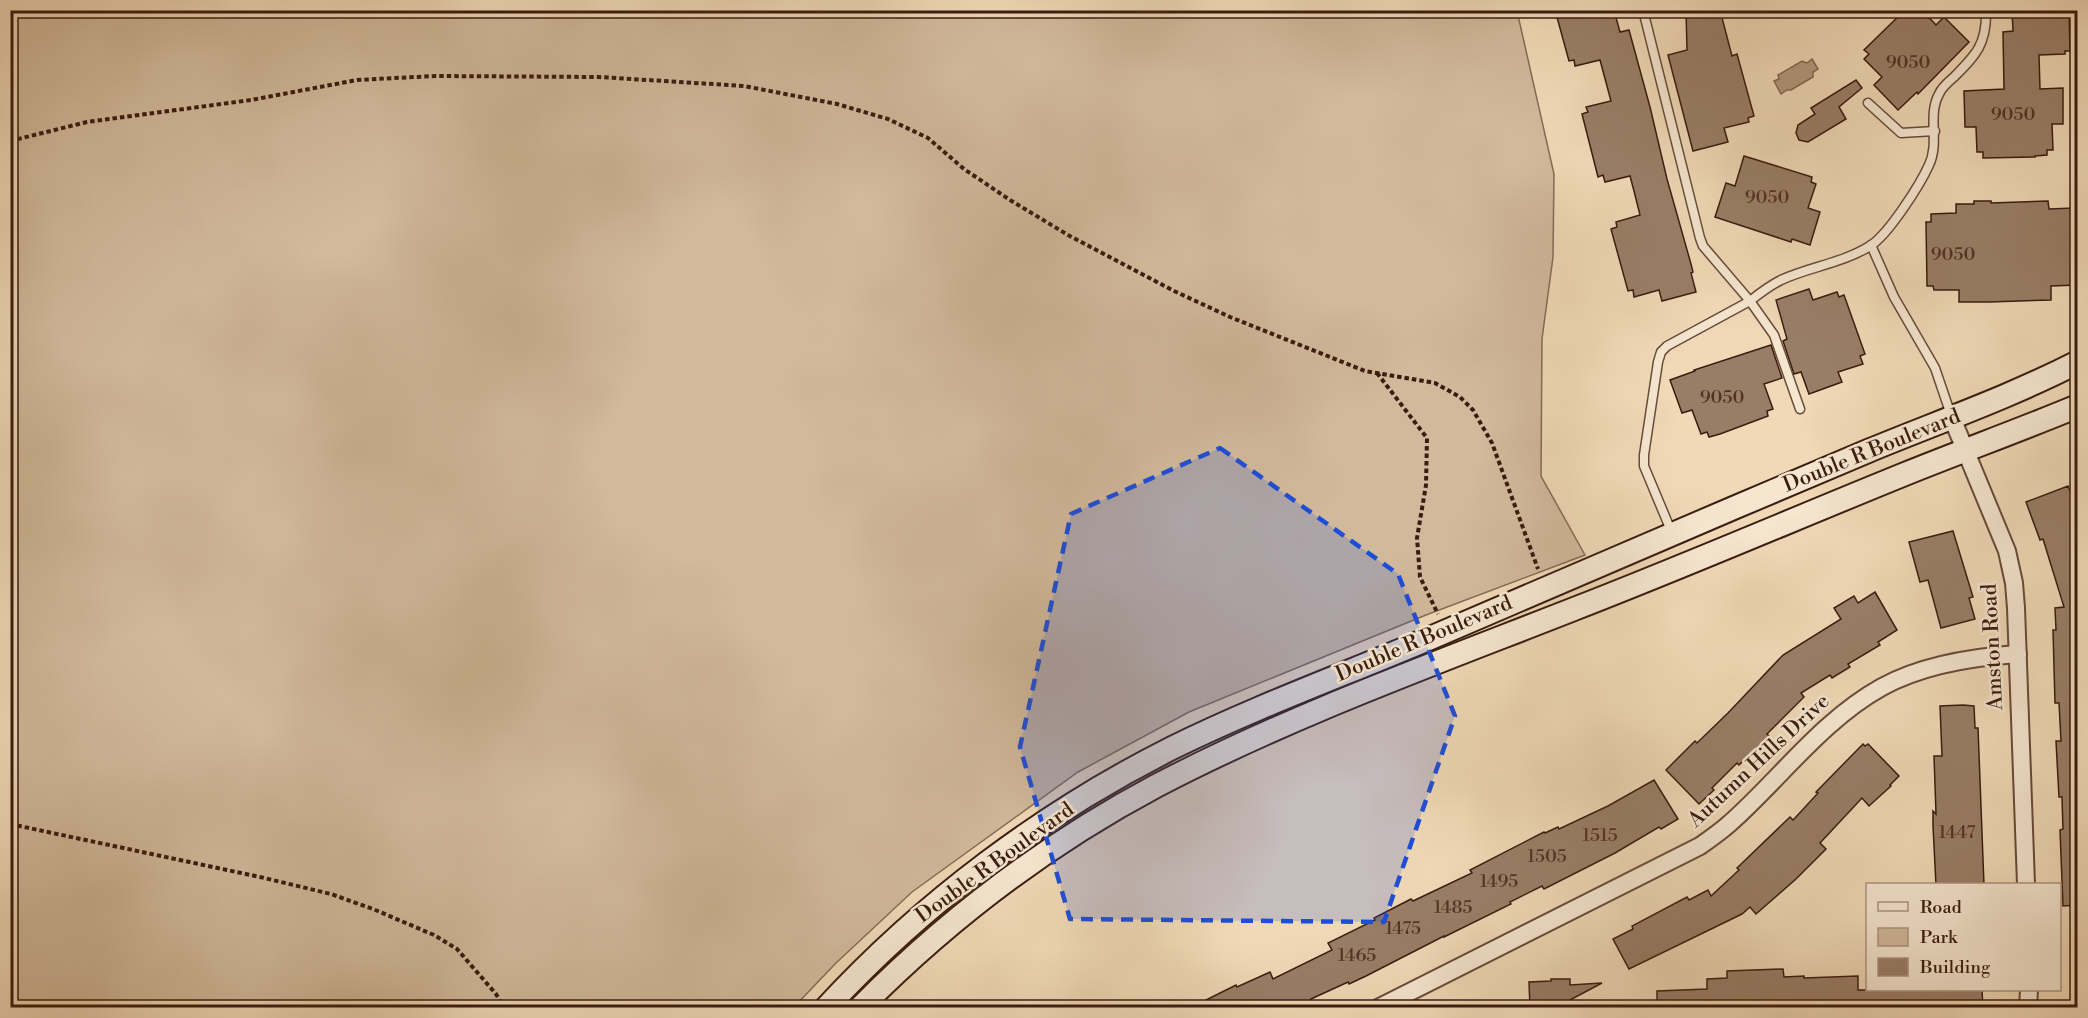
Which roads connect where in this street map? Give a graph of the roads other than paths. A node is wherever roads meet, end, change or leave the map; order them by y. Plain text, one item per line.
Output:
1 (1643, 10) edge
2 (1986, 10) edge
3 (1868, 103) dead end
4 (1935, 131) junction
5 (1871, 245) junction
6 (1750, 301) junction
7 (2078, 362) edge
8 (2078, 406) edge
9 (1800, 409) dead end
10 (1952, 418) junction
11 (1966, 451) junction
12 (1672, 534) junction
13 (2018, 654) junction
14 (2026, 883) edge
15 (2029, 991) edge
16 (1402, 1002) edge
17 (826, 1008) edge
18 (860, 1008) edge
19 (1378, 1008) edge
20 (2028, 1008) edge

1 - 6 lane
2 - 4 lane
3 - 4 lane
4 - 5 lane
5 - 6 lane
5 - 10 lane
6 - 9 lane
6 - 12 lane
7 - 10 main road, Double R Boulevard
8 - 11 main road, Double R Boulevard
10 - 11 street, Amston Road
10 - 12 main road, Double R Boulevard
11 - 13 street, Amston Road
11 - 18 main road, Double R Boulevard
12 - 17 main road, Double R Boulevard
13 - 14 street, Amston Road
13 - 16 street, Autumn Hills Drive
15 - 20 street
16 - 19 street, Autumn Hills Drive

